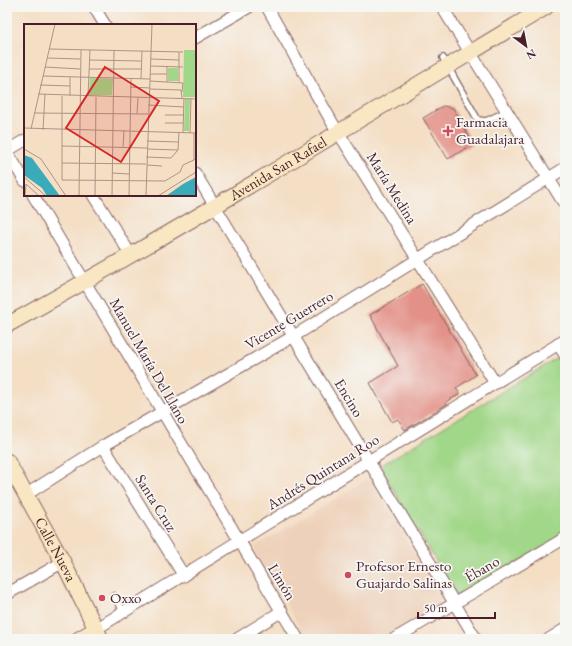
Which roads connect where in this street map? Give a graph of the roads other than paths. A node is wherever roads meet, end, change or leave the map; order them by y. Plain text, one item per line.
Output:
1 (94, 7) edge
2 (249, 7) edge
3 (267, 7) edge
4 (442, 7) edge
5 (527, 7) edge
6 (546, 7) edge
7 (104, 24) edge
8 (196, 37) edge
9 (468, 48) junction
10 (445, 62) junction
11 (507, 111) junction
12 (336, 128) junction
13 (24, 141) edge
14 (7, 151) edge
15 (565, 168) edge
16 (196, 175) edge
17 (549, 178) junction
18 (24, 179) edge
19 (34, 196) edge
20 (94, 196) edge
21 (212, 201) junction
22 (565, 205) edge
23 (127, 251) junction
24 (419, 259) junction
25 (83, 277) junction
26 (7, 314) edge
27 (7, 325) edge
28 (294, 336) junction
29 (562, 342) edge
30 (565, 355) edge
31 (495, 383) junction
32 (162, 412) junction
33 (103, 446) junction
34 (370, 460) junction
35 (7, 461) edge
36 (27, 494) junction
37 (565, 538) edge
38 (240, 541) junction
39 (63, 562) junction
40 (184, 576) junction
41 (7, 594) edge
42 (114, 596) dead end
43 (455, 603) junction
44 (282, 611) junction
45 (124, 613) junction
46 (565, 629) edge
47 (99, 634) edge
48 (78, 639) edge
49 (237, 639) edge
50 (298, 639) edge
51 (394, 639) edge
52 (476, 639) edge
53 (549, 639) edge

1 - 7 street
2 - 8 street
3 - 12 street, María Medina
4 - 9 street
5 - 9 street, Avenida San Rafael
6 - 9 street, Avenida San Rafael
9 - 10 street, Avenida San Rafael
9 - 11 street
10 - 11 lane
10 - 12 street, Avenida San Rafael
11 - 17 street
12 - 21 street, Avenida San Rafael
12 - 24 street, María Medina
13 - 14 street
14 - 18 street
15 - 17 street, Vicente Guerrero
16 - 21 street, Encino
17 - 22 street
17 - 24 street, Vicente Guerrero
19 - 25 street, Manuel María Del Llano
20 - 23 street
21 - 23 street, Avenida San Rafael
21 - 28 street, Encino
23 - 25 street, Avenida San Rafael
24 - 28 street, Vicente Guerrero
24 - 31 street, María Medina
25 - 26 street, Avenida San Rafael
25 - 27 street, Avenida San Rafael
25 - 32 street, Manuel María Del Llano
28 - 32 street, Vicente Guerrero
28 - 34 street, Encino
29 - 30 street
29 - 31 street, Andrés Quintana Roo
31 - 34 street, Andrés Quintana Roo
32 - 33 street, Vicente Guerrero
32 - 38 street, Manuel María Del Llano
33 - 36 street, Vicente Guerrero
33 - 40 street, Santa Cruz
34 - 38 street, Andrés Quintana Roo
34 - 43 street, Encino
35 - 36 street, Calle Nueva
36 - 39 street, Calle Nueva
37 - 43 street, Ébano
38 - 40 street, Andrés Quintana Roo
38 - 44 street, Limón
39 - 41 street
39 - 47 street, Calle Nueva
40 - 45 street, Andrés Quintana Roo
42 - 45 lane
43 - 51 street, Ébano
43 - 52 street, Encino
44 - 49 street
44 - 50 street, Limón
45 - 47 street, Andrés Quintana Roo
46 - 53 street
47 - 48 street

